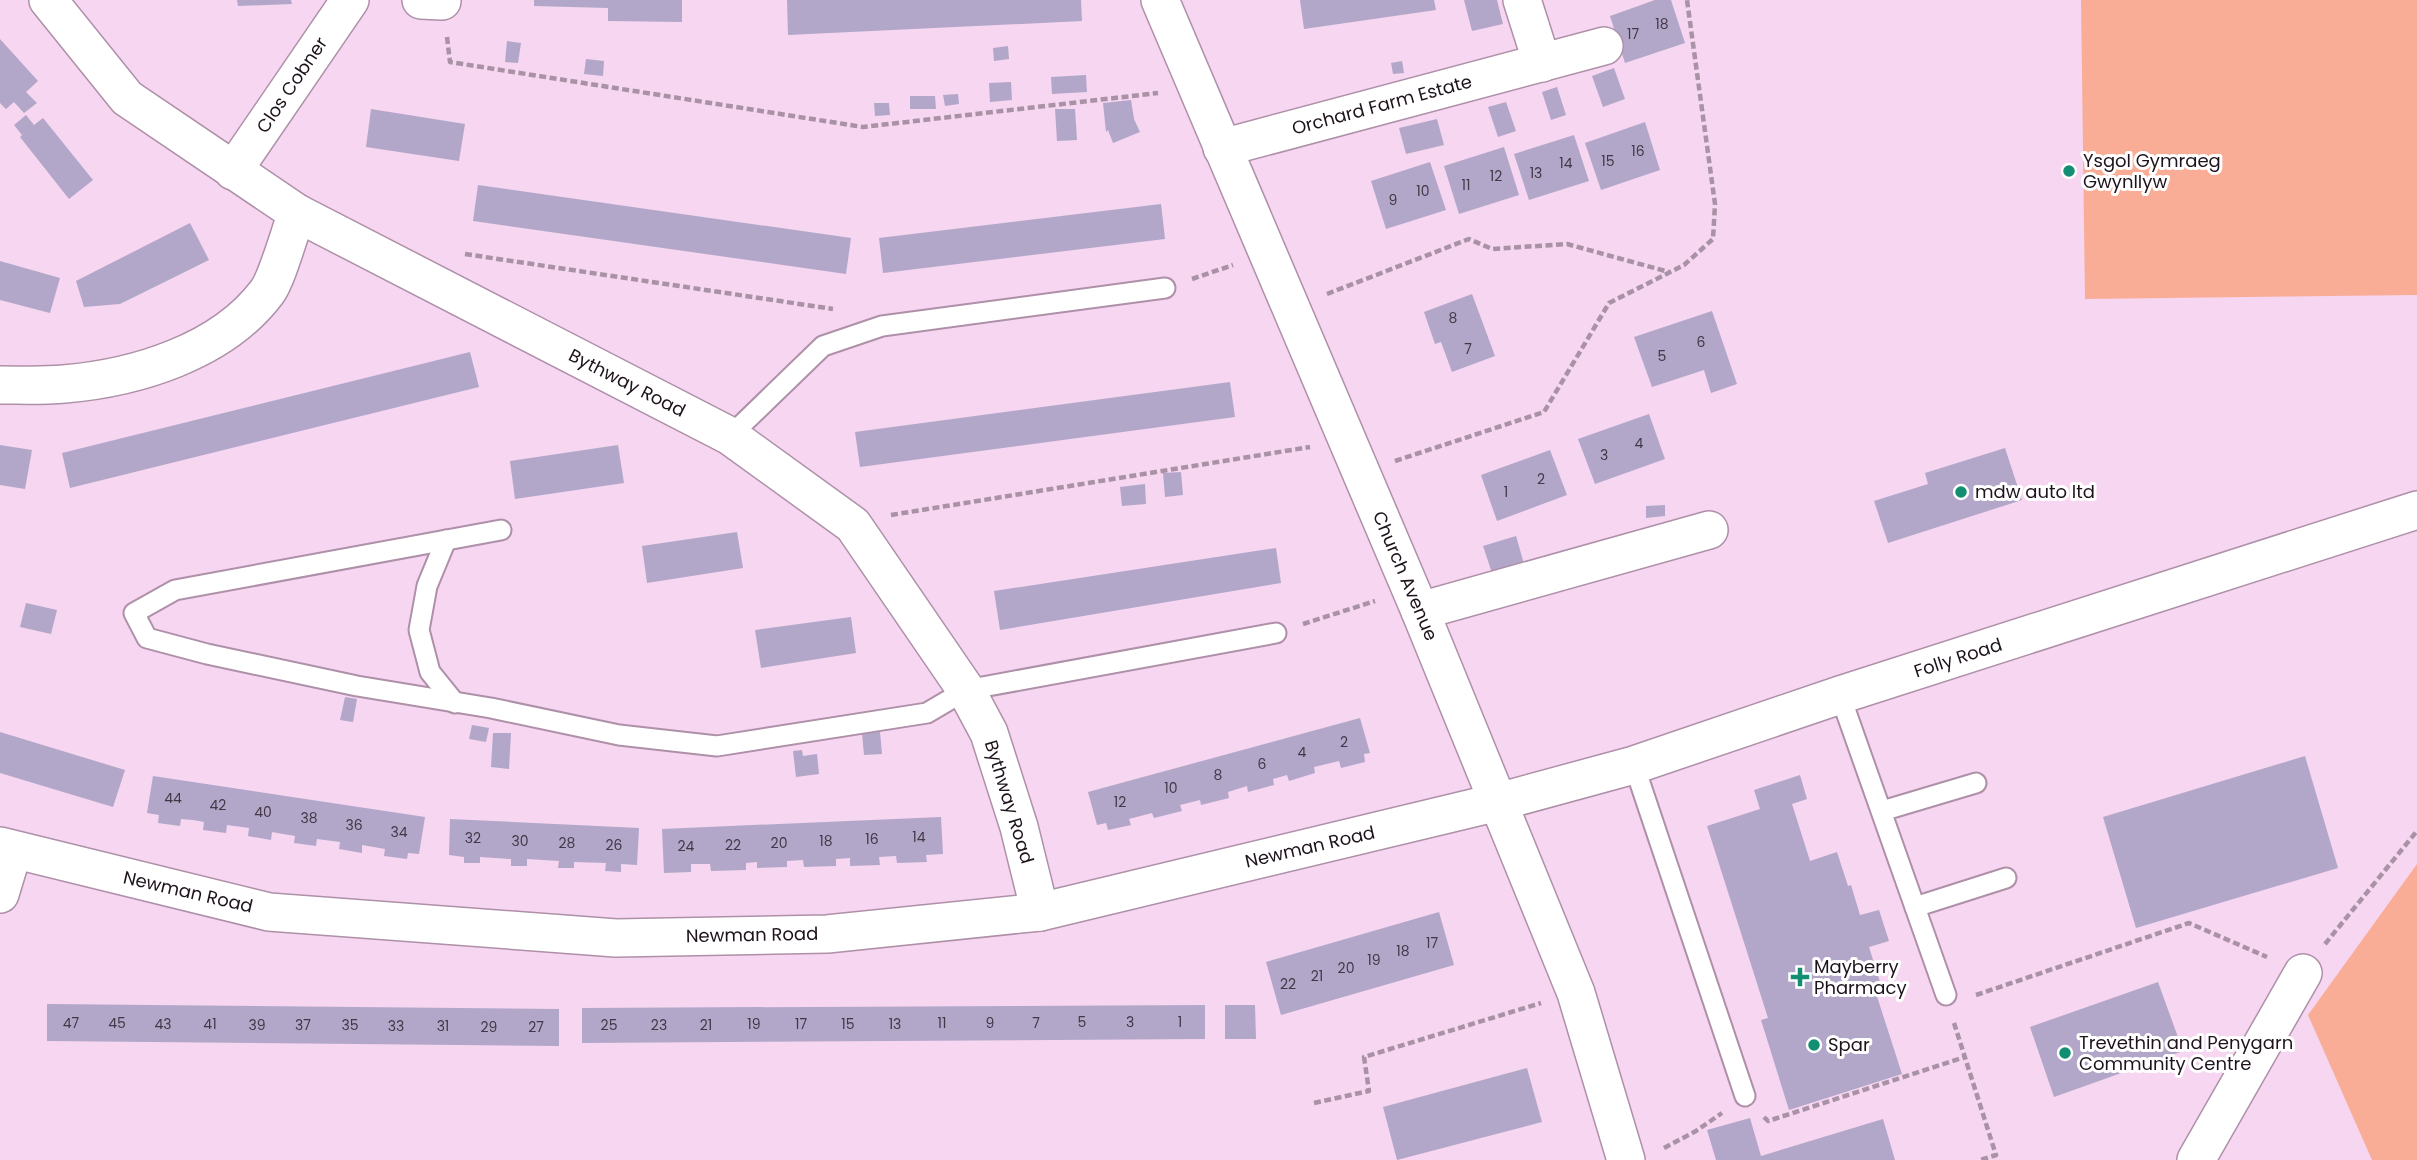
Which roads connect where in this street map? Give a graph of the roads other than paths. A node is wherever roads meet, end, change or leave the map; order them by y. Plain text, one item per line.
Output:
1 (47, 0) edge
2 (350, 0) edge
3 (1160, 0) edge
4 (1522, 0) edge
5 (1604, 46) dead end
6 (1542, 63) junction
7 (1222, 148) junction
8 (233, 171) junction
9 (297, 213) junction
10 (1165, 288) road end
11 (0, 385) edge
12 (730, 436) junction
13 (2417, 510) edge
14 (501, 530) dead end
15 (1709, 530) dead end
16 (446, 540) junction
17 (1415, 600) junction
18 (1276, 633) road end
19 (966, 690) junction
20 (1840, 695) junction
21 (455, 703) junction
22 (1634, 765) junction
23 (1976, 783) dead end
24 (1498, 802) junction
25 (1882, 811) junction
26 (6, 848) edge
27 (2006, 878) dead end
28 (0, 894) edge
29 (1915, 907) junction
30 (1040, 912) junction
31 (2303, 973) road end
32 (1947, 1000) road end
33 (1745, 1096) road end
34 (1642, 1156) edge
35 (2196, 1160) edge

1 - 8 street, Bythway Road
2 - 8 street, Clos Cobner
3 - 7 street, Church Avenue
4 - 6 street
5 - 6 street, Orchard Farm Estate
6 - 7 street, Orchard Farm Estate
7 - 17 street, Church Avenue
8 - 9 street, Bythway Road
9 - 11 street
9 - 12 street, Bythway Road
10 - 12 lane
12 - 19 street, Bythway Road
13 - 20 street, Folly Road
14 - 16 lane
15 - 17 street
16 - 21 lane
16 - 21 lane
17 - 24 street, Church Avenue
18 - 19 lane
19 - 21 lane
19 - 30 street, Bythway Road
20 - 22 street, Folly Road
20 - 25 lane
22 - 24 street, Folly Road
22 - 33 lane
23 - 25 lane
24 - 30 street, Newman Road
24 - 34 street, Church Avenue
25 - 29 lane
26 - 28 street
26 - 30 street, Newman Road
27 - 29 lane
29 - 32 lane
31 - 35 street

